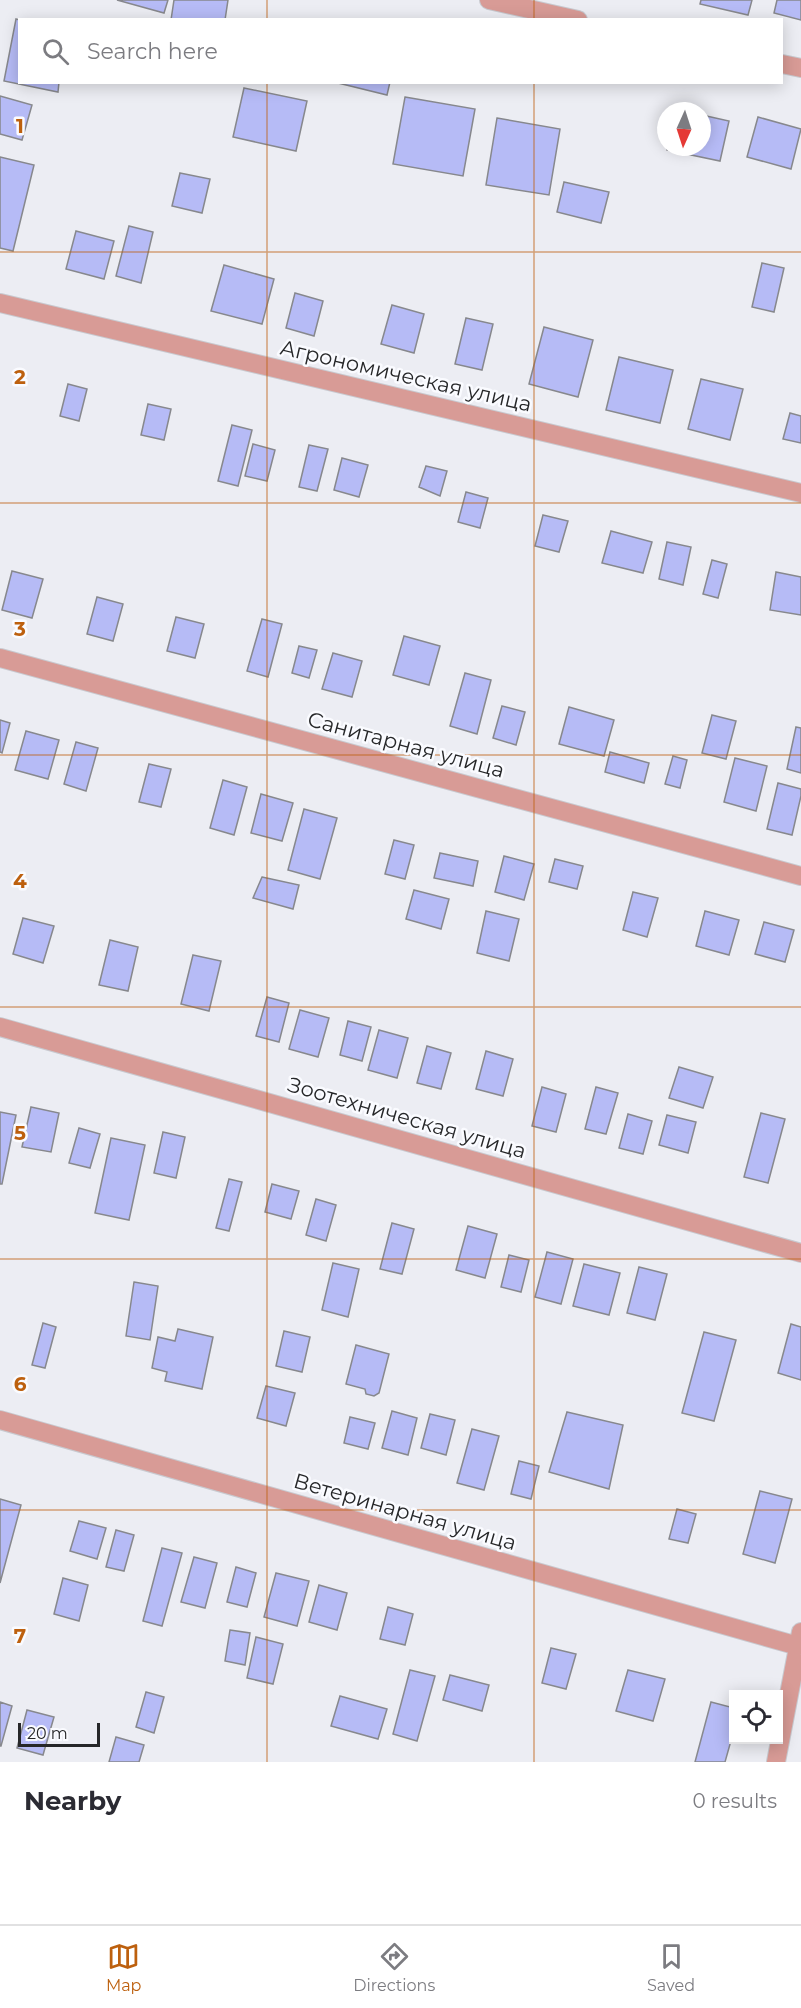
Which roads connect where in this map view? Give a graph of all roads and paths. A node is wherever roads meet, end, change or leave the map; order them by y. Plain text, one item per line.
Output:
1 (489, 0) edge
2 (569, 18) edge
3 (783, 64) edge
4 (801, 68) edge
5 (0, 303) edge
6 (801, 493) edge
7 (0, 658) edge
8 (801, 876) edge
9 (0, 1027) edge
10 (801, 1253) edge
11 (0, 1420) edge
12 (799, 1639) edge
13 (776, 1762) edge

1 - 2 street
3 - 4 street
5 - 6 street, Агрономическая улица
7 - 8 street, Санитарная улица
9 - 10 street, Зоотехническая улица
11 - 12 street, Ветеринарная улица
12 - 13 street

